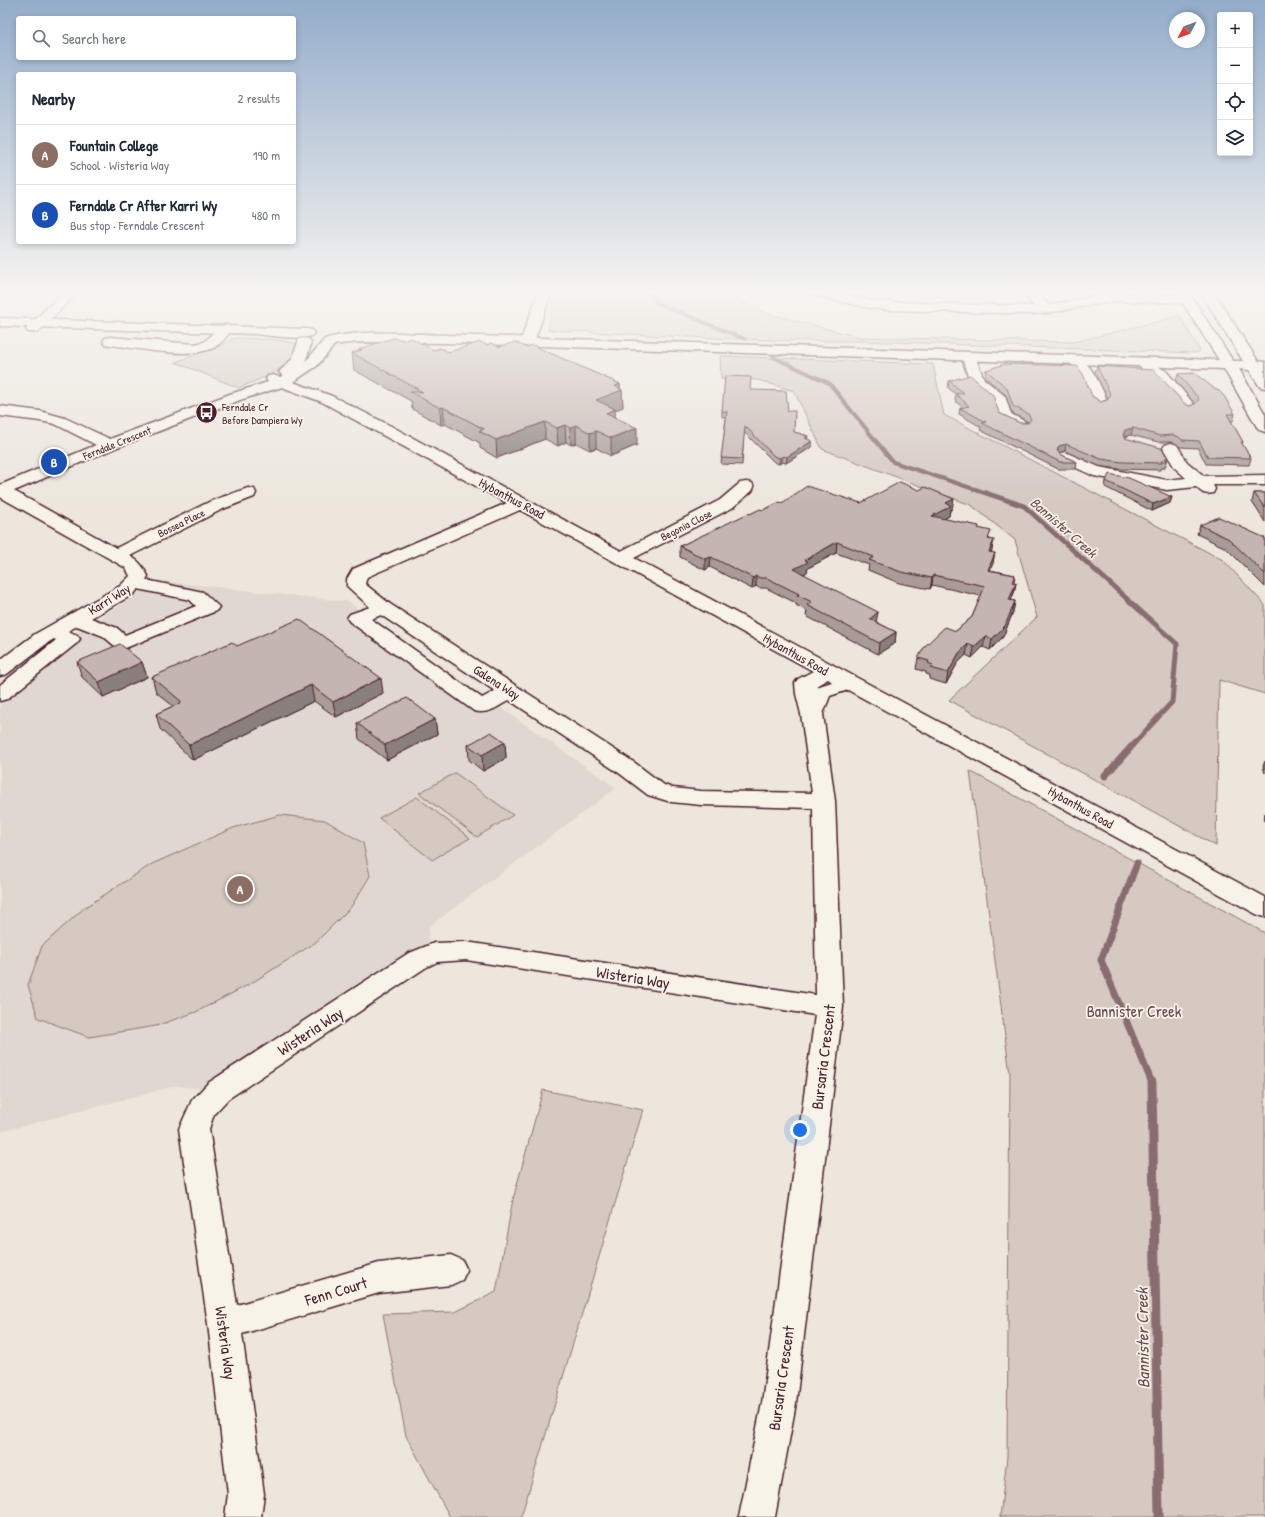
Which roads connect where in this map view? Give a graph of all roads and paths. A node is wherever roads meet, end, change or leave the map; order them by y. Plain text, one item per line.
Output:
1 (298, 362) edge
2 (313, 362) edge
3 (970, 362) edge
4 (1076, 362) edge
5 (1137, 362) edge
6 (1144, 362) junction
7 (1220, 362) edge
8 (1226, 362) junction
9 (1258, 363) edge
10 (281, 378) junction
11 (1265, 384) edge
12 (1100, 402) edge
13 (1188, 406) edge
14 (0, 411) edge
15 (1021, 425) edge
16 (1265, 427) edge
17 (109, 446) junction
18 (1166, 449) dead end
19 (1065, 457) edge
20 (1163, 473) dead end
21 (1210, 476) junction
22 (1265, 480) edge
23 (746, 487) dead end
24 (1, 491) edge
25 (248, 493) dead end
26 (1185, 498) dead end
27 (521, 503) junction
28 (115, 556) junction
29 (622, 557) junction
30 (134, 583) junction
31 (383, 608) junction
32 (76, 619) junction
33 (52, 632) junction
34 (0, 670) edge
35 (828, 671) junction
36 (849, 683) junction
37 (511, 691) junction
38 (0, 694) edge
39 (812, 714) junction
40 (824, 801) junction
41 (1265, 908) edge
42 (830, 1007) junction
43 (451, 1270) dead end
44 (224, 1324) junction
45 (244, 1517) edge
46 (757, 1517) edge

1 - 10 street, Ferndale Crescent
2 - 10 street, Ferndale Crescent
3 - 15 street
4 - 12 street
5 - 6 street
6 - 8 street
6 - 13 street
7 - 8 street
8 - 9 street
8 - 16 street
9 - 11 street
10 - 17 street, Ferndale Crescent
10 - 27 street, Hybanthus Road
14 - 17 street
17 - 24 street, Ferndale Crescent
18 - 21 street
19 - 21 street
20 - 21 street
21 - 22 street
21 - 26 street
23 - 29 street, Begonia Close
24 - 28 street, Karri Way
25 - 28 street, Bossea Place
27 - 29 street, Hybanthus Road
27 - 31 street, Galena Way
28 - 30 street, Karri Way
29 - 35 street, Hybanthus Road
30 - 32 street, Karri Way
30 - 32 street
31 - 37 street, Galena Way
31 - 37 street
32 - 33 street, Karri Way
33 - 34 street, Karri Way
33 - 38 street
35 - 36 street, Hybanthus Road
35 - 39 street, Bursaria Crescent
36 - 39 street
36 - 41 street, Hybanthus Road
37 - 40 street, Galena Way
39 - 40 street, Bursaria Crescent
40 - 42 street, Bursaria Crescent
42 - 44 street, Wisteria Way
42 - 46 street, Bursaria Crescent
43 - 44 street, Fenn Court
44 - 45 street, Wisteria Way

